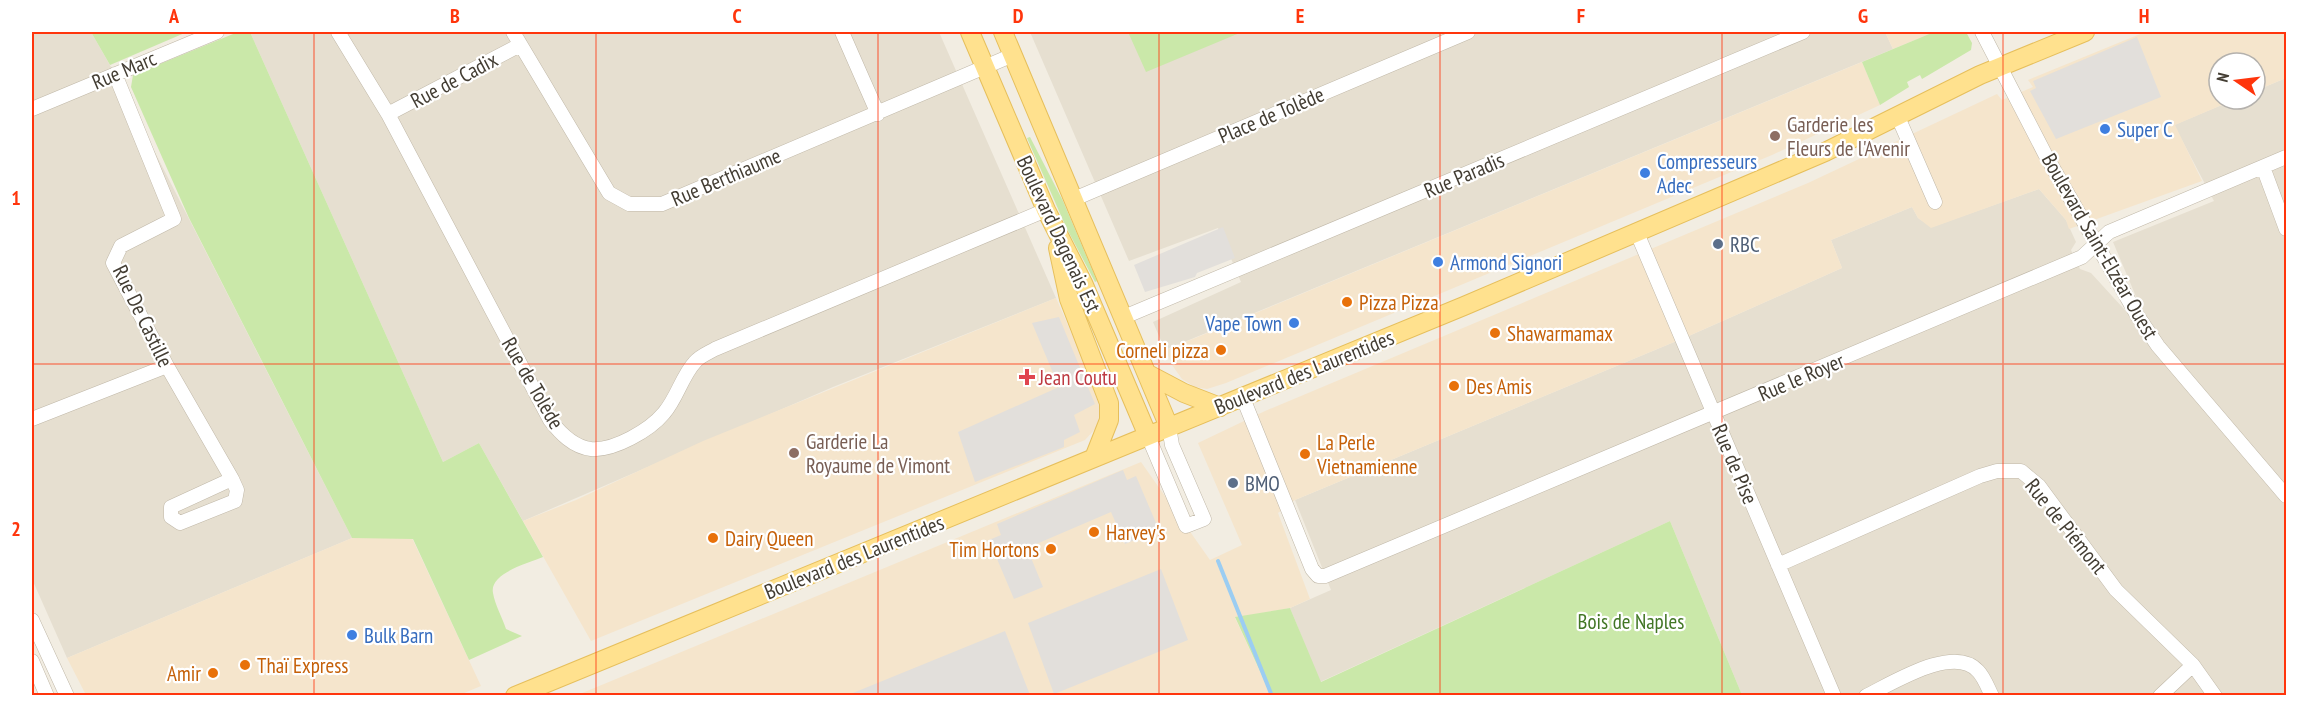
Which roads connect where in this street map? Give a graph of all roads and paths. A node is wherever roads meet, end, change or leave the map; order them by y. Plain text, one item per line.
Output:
1 (217, 32) edge
2 (338, 32) edge
3 (513, 32) edge
4 (842, 32) edge
5 (970, 32) edge
6 (1003, 32) edge
7 (1468, 32) edge
8 (1803, 32) edge
9 (1982, 32) edge
10 (2085, 32) edge
11 (520, 45) junction
12 (1013, 55) junction
13 (2000, 67) junction
14 (986, 68) junction
15 (115, 74) junction
16 (32, 109) edge
17 (388, 114) junction
18 (878, 114) junction
19 (1898, 117) junction
20 (2286, 157) edge
21 (2263, 167) junction
22 (1074, 200) junction
23 (1935, 202) dead end
24 (1050, 218) junction
25 (2286, 229) edge
26 (1637, 233) junction
27 (2096, 243) junction
28 (1124, 317) junction
29 (167, 366) junction
30 (1148, 374) junction
31 (1242, 398) junction
32 (1220, 407) junction
33 (1714, 414) junction
34 (32, 419) edge
35 (1170, 427) junction
36 (1148, 436) junction
37 (1094, 458) junction
38 (232, 479) junction
39 (2286, 496) edge
40 (1778, 565) junction
41 (32, 620) edge
42 (32, 661) edge
43 (2193, 666) junction
44 (47, 696) edge
45 (67, 696) edge
46 (515, 696) edge
47 (1834, 696) edge
48 (1866, 696) edge
49 (1992, 696) edge
50 (2160, 696) edge
51 (2215, 696) edge

1 - 15 street, Rue Marc
2 - 17 street, Rue de Tolède
3 - 11 street, Rue Berthiaume
4 - 18 street
5 - 14 main road, Boulevard Dagenais Est
6 - 12 main road, Boulevard Dagenais Est
7 - 22 street, Place de Tolède
8 - 28 street, Rue Paradis
9 - 13 street, Boulevard Saint-Elzéar Ouest
10 - 13 main road, Boulevard des Laurentides
11 - 17 street, Rue de Cadix
11 - 18 street, Rue Berthiaume
12 - 14 street, Rue Berthiaume
12 - 22 main road, Boulevard Dagenais Est
13 - 19 main road, Boulevard des Laurentides
13 - 27 street, Boulevard Saint-Elzéar Ouest
14 - 18 street, Rue Berthiaume
14 - 24 main road, Boulevard Dagenais Est
15 - 16 street, Rue Marc
15 - 29 street, Rue De Castille
17 - 24 street, Rue de Tolède
19 - 23 street
19 - 26 main road, Boulevard des Laurentides
20 - 21 street, Rue le Royer
21 - 25 street
21 - 27 street, Rue le Royer
22 - 28 main road, Boulevard Dagenais Est
24 - 36 main road, Boulevard Dagenais Est
24 - 37 main road
26 - 31 main road, Boulevard des Laurentides
26 - 33 street, Rue de Pise
27 - 33 street, Rue le Royer
27 - 39 street, Boulevard Saint-Elzéar Ouest
28 - 30 main road, Boulevard Dagenais Est
29 - 34 street
29 - 38 street, Rue De Castille
30 - 32 main road
30 - 35 main road, Boulevard Dagenais Est
31 - 32 main road, Boulevard des Laurentides
31 - 33 street, Rue le Royer
32 - 35 main road, Boulevard des Laurentides
33 - 40 street, Rue de Pise
35 - 36 main road, Boulevard des Laurentides
35 - 36 street
36 - 37 main road, Boulevard des Laurentides
37 - 46 main road, Boulevard des Laurentides
38 - 38 street
40 - 43 street, Rue de Piémont
40 - 47 street, Rue de Pise
41 - 45 street
42 - 44 street
43 - 50 street
43 - 51 street, Rue de Piémont
48 - 49 street

